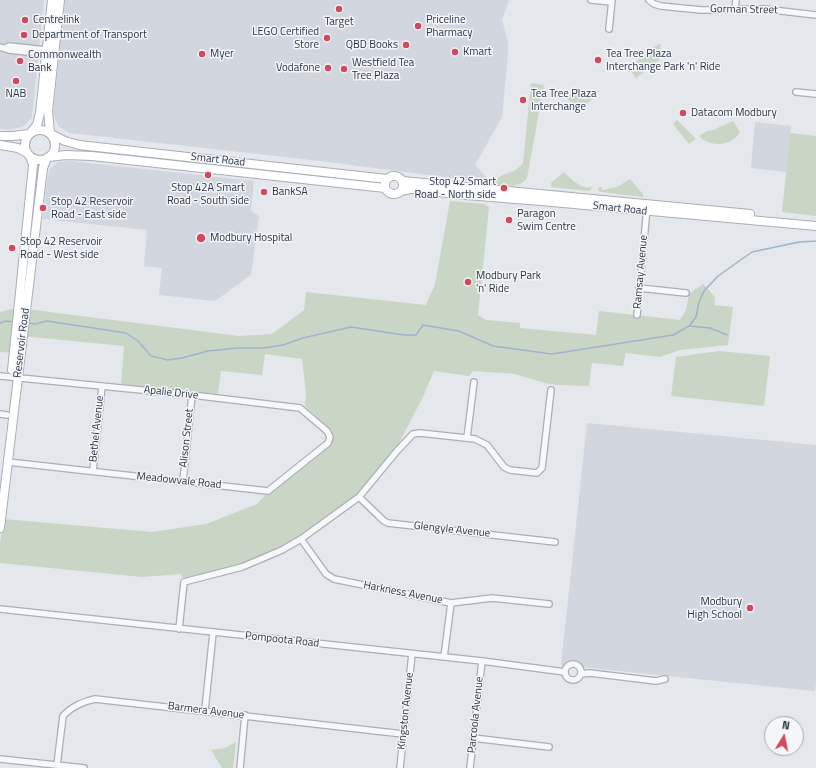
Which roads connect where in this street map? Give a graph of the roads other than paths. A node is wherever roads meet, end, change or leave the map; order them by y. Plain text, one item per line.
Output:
1 (52, 0) edge
2 (60, 0) edge
3 (591, 0) edge
4 (649, 0) edge
5 (736, 0) edge
6 (612, 1) edge
7 (735, 9) junction
8 (816, 15) edge
9 (609, 29) dead end
10 (3, 48) edge
11 (46, 52) junction
12 (796, 92) dead end
13 (816, 94) edge
14 (30, 133) junction
15 (50, 134) junction
16 (0, 136) edge
17 (0, 145) edge
18 (29, 154) junction
19 (48, 158) junction
20 (387, 179) junction
21 (402, 182) junction
22 (385, 188) junction
23 (442, 189) junction
24 (401, 191) junction
25 (647, 208) junction
26 (816, 221) edge
27 (816, 226) edge
28 (639, 288) junction
29 (686, 293) dead end
30 (637, 315) dead end
31 (21, 324) junction
32 (0, 376) edge
33 (14, 378) junction
34 (474, 382) dead end
35 (102, 386) junction
36 (551, 390) dead end
37 (192, 395) junction
38 (7, 415) edge
39 (330, 437) joint
40 (467, 438) junction
41 (5, 461) junction
42 (93, 471) junction
43 (0, 480) edge
44 (183, 481) junction
45 (360, 497) junction
46 (0, 525) edge
47 (301, 539) junction
48 (555, 542) dead end
49 (451, 603) junction
50 (548, 604) dead end
51 (0, 609) edge
52 (179, 629) junction
53 (213, 632) junction
54 (412, 654) junction
55 (444, 657) junction
56 (482, 661) junction
57 (565, 672) junction
58 (581, 674) junction
59 (665, 679) dead end
60 (205, 710) junction
61 (246, 715) junction
62 (403, 734) junction
63 (473, 738) junction
64 (549, 746) dead end
65 (0, 759) edge
66 (57, 765) junction
67 (84, 768) edge
68 (240, 768) edge
69 (400, 768) edge
70 (470, 768) edge

1 - 11 main road
2 - 15 main road
3 - 6 street
4 - 7 street, Gorman Street
5 - 7 street
6 - 9 street
7 - 8 street, Gorman Street
10 - 11 street
11 - 14 main road
12 - 13 street
14 - 15 main road
14 - 16 main road
14 - 18 main road
15 - 19 main road
15 - 20 main road, Smart Road
17 - 18 main road
18 - 19 main road
18 - 31 main road, Reservoir Road
19 - 22 main road, Smart Road
19 - 31 main road, Reservoir Road
20 - 21 main road
20 - 22 main road
21 - 23 main road, Smart Road
21 - 24 main road
22 - 24 main road
23 - 24 main road, Smart Road
23 - 25 main road, Smart Road
23 - 25 main road, Smart Road
25 - 26 main road, Smart Road
25 - 27 main road, Smart Road
25 - 28 street, Ramsay Avenue
28 - 29 street
28 - 30 street, Ramsay Avenue
31 - 33 main road, Reservoir Road
32 - 33 street, Apalie Drive
33 - 35 street, Apalie Drive
33 - 38 main road, Reservoir Road
34 - 40 street
35 - 37 street, Apalie Drive
35 - 42 street, Bethel Avenue
36 - 40 street
37 - 39 street, Apalie Drive
37 - 44 street, Alison Street
38 - 41 main road, Reservoir Road
39 - 44 street, Meadowvale Road
40 - 45 street
41 - 42 street, Meadowvale Road
41 - 43 main road, Reservoir Road
41 - 46 main road, Reservoir Road
42 - 44 street, Meadowvale Road
45 - 47 street
45 - 48 street, Glengyle Avenue
47 - 49 street, Harkness Avenue
47 - 52 street
49 - 50 street, Harkness Avenue
49 - 55 street
51 - 52 street, Pompoota Road
52 - 53 street, Pompoota Road
53 - 54 street, Pompoota Road
53 - 60 street
54 - 55 street, Pompoota Road
54 - 62 street, Kingston Avenue
55 - 56 street, Pompoota Road
56 - 57 street, Pompoota Road
56 - 63 street, Parcoola Avenue
57 - 58 street
57 - 58 street
58 - 59 street
60 - 61 street, Barmera Avenue
60 - 66 street, Barmera Avenue
61 - 62 street, Barmera Avenue
61 - 68 street
62 - 69 street, Kingston Avenue
63 - 64 street
63 - 70 street, Parcoola Avenue
65 - 66 street
66 - 67 street

